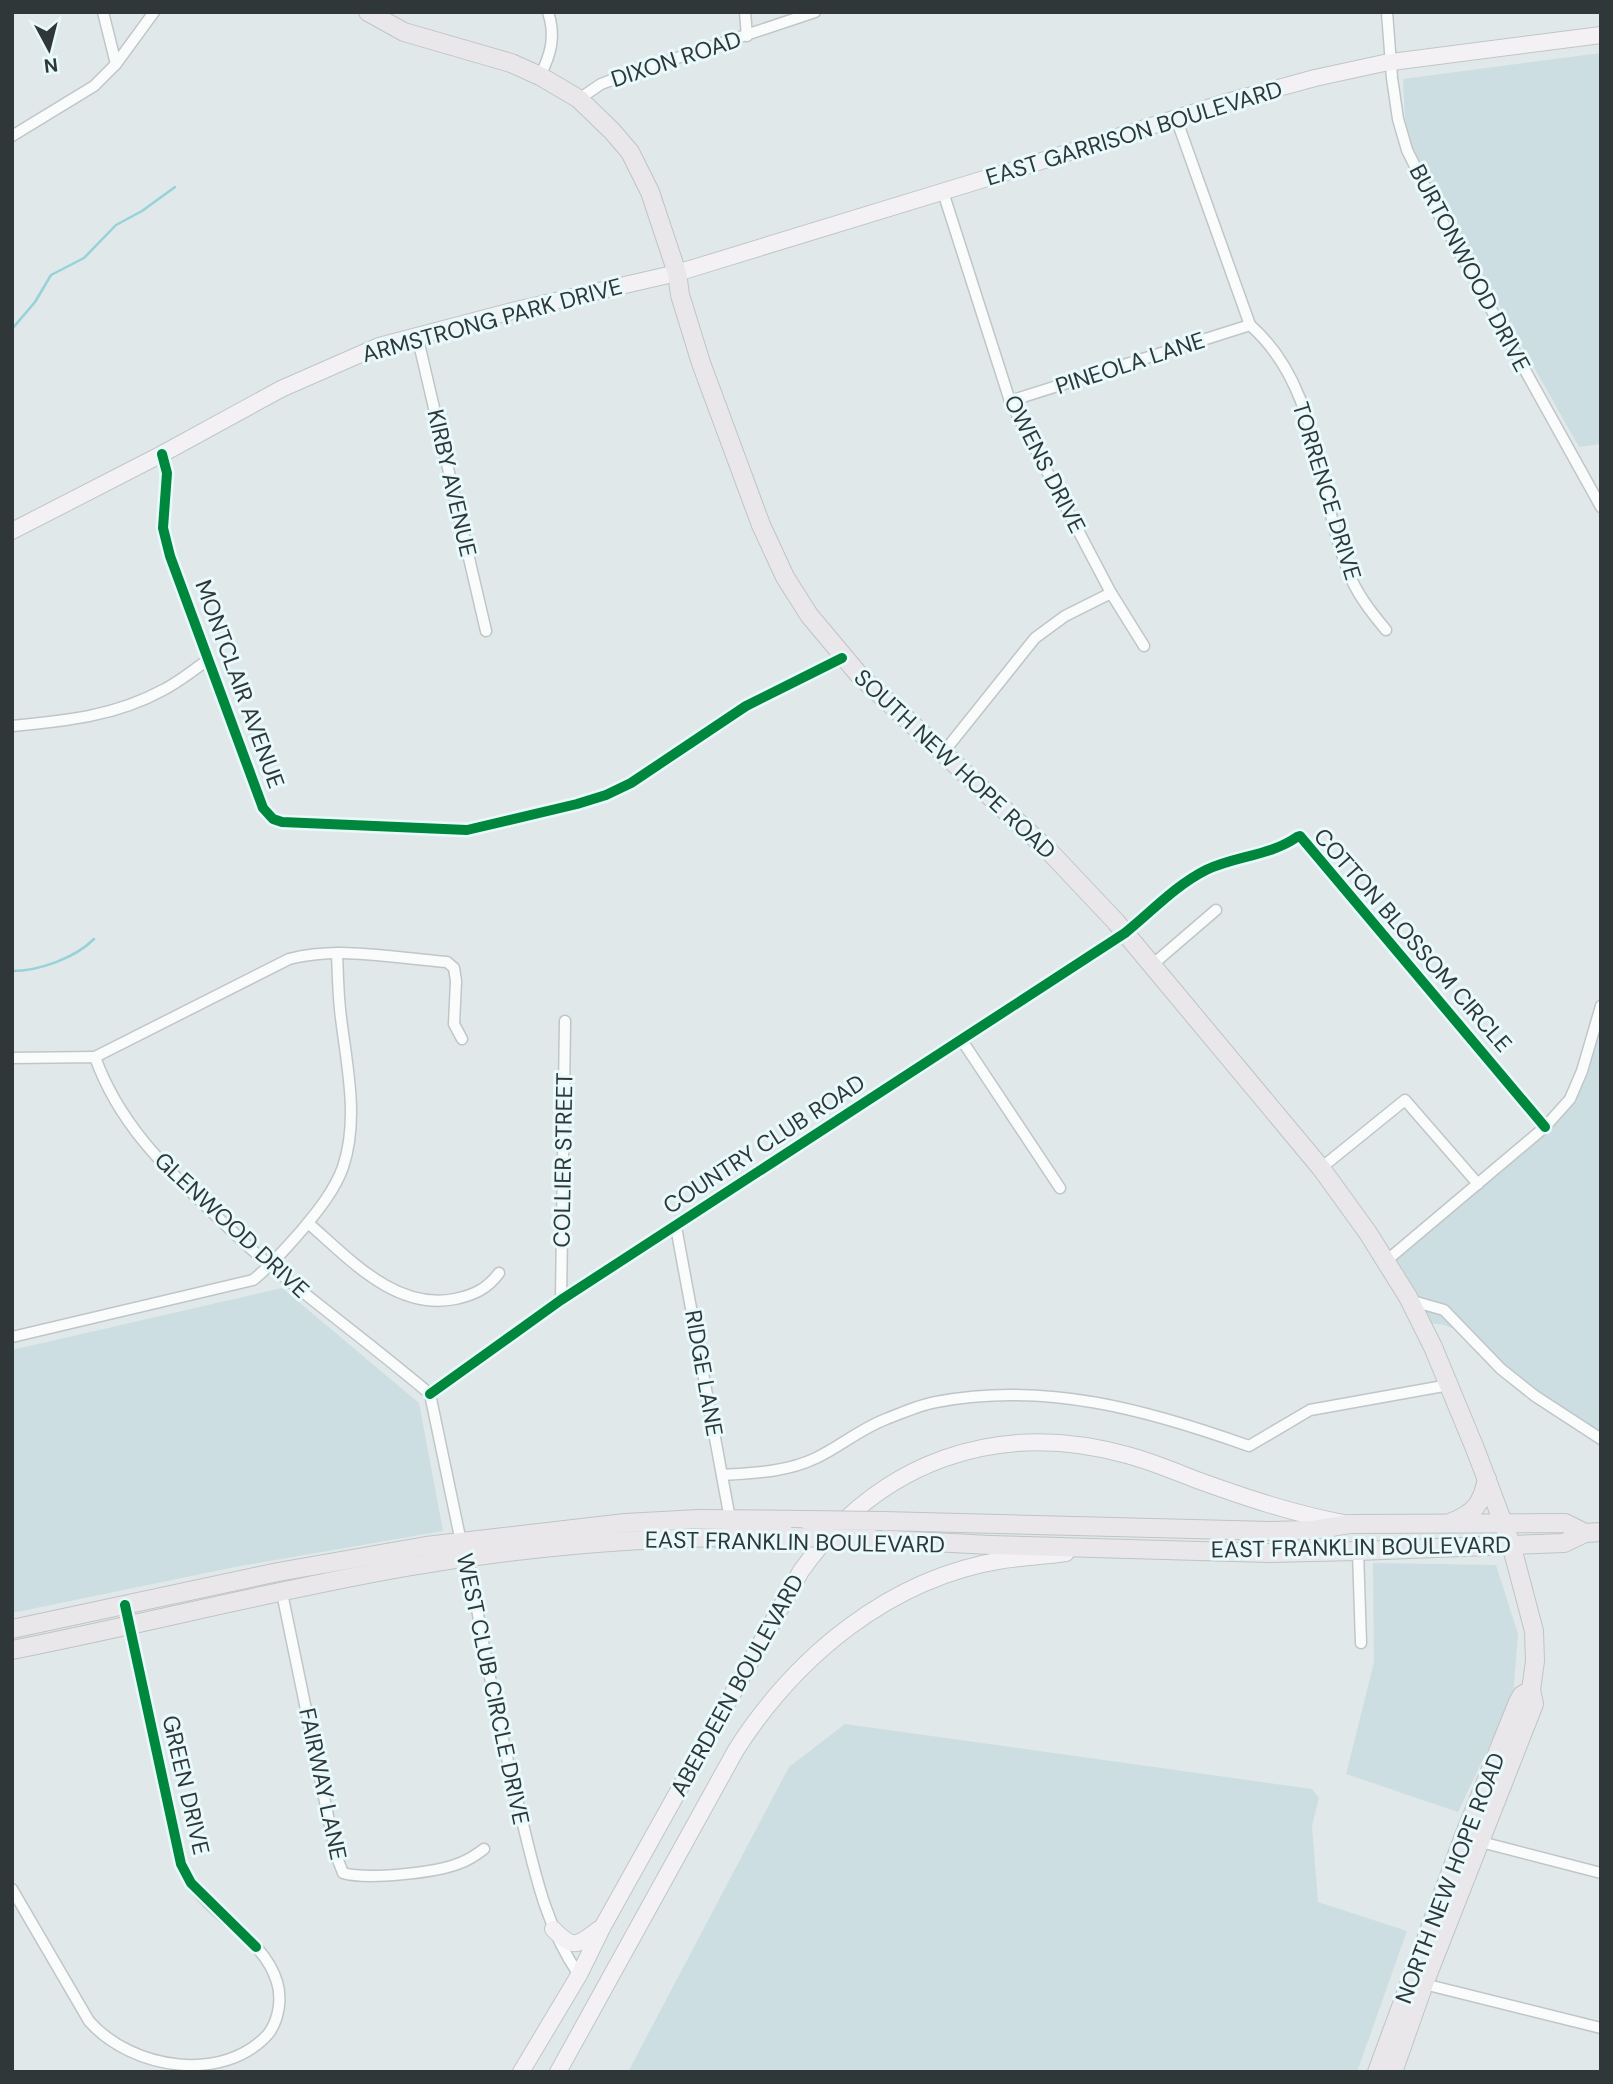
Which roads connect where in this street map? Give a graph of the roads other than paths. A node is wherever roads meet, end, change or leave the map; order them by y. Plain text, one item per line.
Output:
1 (103, 12) edge
2 (154, 12) edge
3 (368, 12) edge
4 (548, 12) edge
5 (745, 12) edge
6 (815, 12) edge
7 (1387, 12) edge
8 (1601, 35) edge
9 (747, 36) junction
10 (1392, 62) junction
11 (116, 64) junction
12 (540, 76) junction
13 (579, 99) junction
14 (1176, 118) junction
15 (12, 136) edge
16 (943, 192) junction
17 (677, 273) junction
18 (1250, 325) junction
19 (417, 335) junction
20 (1010, 401) junction
21 (162, 454) junction
22 (1601, 507) edge
23 (12, 531) edge
24 (1111, 593) junction
25 (1386, 630) dead end
26 (486, 631) dead end
27 (1144, 646) dead end
28 (842, 658) junction
29 (208, 660) junction
30 (12, 726) edge
31 (943, 753) junction
32 (1216, 910) dead end
33 (1125, 933) junction
34 (337, 953) junction
35 (1152, 965) junction
36 (1601, 1006) edge
37 (565, 1021) dead end
38 (961, 1039) junction
39 (462, 1040) dead end
40 (95, 1057) junction
41 (12, 1058) edge
42 (1545, 1127) junction
43 (1321, 1168) junction
44 (1478, 1184) junction
45 (1059, 1188) dead end
46 (307, 1223) junction
47 (676, 1227) junction
48 (1387, 1261) junction
49 (271, 1266) junction
50 (499, 1273) dead end
51 (561, 1300) junction
52 (1409, 1300) junction
53 (12, 1337) edge
54 (1449, 1385) junction
55 (430, 1394) junction
56 (1601, 1438) edge
57 (722, 1475) junction
58 (1487, 1479) junction
59 (730, 1519) junction
60 (1350, 1524) junction
61 (1447, 1524) junction
62 (1503, 1524) junction
63 (1593, 1533) edge
64 (1511, 1544) junction
65 (1118, 1548) junction
66 (464, 1550) junction
67 (1358, 1552) junction
68 (282, 1593) junction
69 (125, 1605) junction
70 (128, 1627) junction
71 (12, 1629) edge
72 (1361, 1643) dead end
73 (12, 1650) edge
74 (1473, 1839) junction
75 (484, 1849) dead end
76 (1601, 1873) edge
77 (12, 1889) edge
78 (603, 1926) junction
79 (553, 1929) junction
80 (579, 1975) junction
81 (1424, 1984) junction
82 (1601, 2028) edge
83 (521, 2072) edge
84 (558, 2072) edge
85 (1377, 2072) edge
86 (1394, 2072) edge

1 - 11 street
2 - 11 street
3 - 12 main road, SOUTH NEW HOPE ROAD
4 - 12 street
5 - 9 street
6 - 9 street, DIXON ROAD
7 - 10 street, BURTONWOOD DRIVE
8 - 10 main road, EAST GARRISON BOULEVARD
9 - 13 street, DIXON ROAD
10 - 14 main road, EAST GARRISON BOULEVARD
10 - 22 street, BURTONWOOD DRIVE
11 - 15 street
12 - 13 main road, SOUTH NEW HOPE ROAD
13 - 17 main road, SOUTH NEW HOPE ROAD
14 - 16 main road, EAST GARRISON BOULEVARD
14 - 18 street, TORRENCE DRIVE
16 - 17 main road, EAST GARRISON BOULEVARD
16 - 20 street, OWENS DRIVE
17 - 19 main road, ARMSTRONG PARK DRIVE
17 - 28 main road, SOUTH NEW HOPE ROAD
18 - 20 street, PINEOLA LANE
18 - 25 street, TORRENCE DRIVE
19 - 21 main road, ARMSTRONG PARK DRIVE
19 - 26 street, KIRBY AVENUE
20 - 24 street, OWENS DRIVE
21 - 23 main road, ARMSTRONG PARK DRIVE
21 - 29 street, MONTCLAIR AVENUE
24 - 27 street, OWENS DRIVE
24 - 31 street
28 - 29 street, MONTCLAIR AVENUE
28 - 31 main road, SOUTH NEW HOPE ROAD
29 - 30 street
31 - 33 main road, SOUTH NEW HOPE ROAD
32 - 35 street
33 - 35 main road, SOUTH NEW HOPE ROAD
33 - 38 street, COUNTRY CLUB ROAD
33 - 42 street, COTTON BLOSSOM CIRCLE
34 - 39 street
34 - 40 street
34 - 46 street
35 - 43 main road, SOUTH NEW HOPE ROAD
36 - 42 street
37 - 51 street, COLLIER STREET
38 - 45 street
38 - 47 street, COUNTRY CLUB ROAD
40 - 41 street
40 - 49 street, GLENWOOD DRIVE
42 - 44 street
43 - 44 street
43 - 48 main road, SOUTH NEW HOPE ROAD
44 - 48 street
46 - 49 street
46 - 50 street
47 - 51 street, COUNTRY CLUB ROAD
47 - 57 street, RIDGE LANE
48 - 52 main road, SOUTH NEW HOPE ROAD
49 - 53 street
49 - 55 street, GLENWOOD DRIVE
51 - 55 street, COUNTRY CLUB ROAD
52 - 54 main road, SOUTH NEW HOPE ROAD
52 - 56 street
54 - 57 street
54 - 58 main road, SOUTH NEW HOPE ROAD
55 - 66 street, WEST CLUB CIRCLE DRIVE
57 - 59 street, RIDGE LANE
58 - 61 main road
58 - 62 main road, SOUTH NEW HOPE ROAD
59 - 60 main road, EAST FRANKLIN BOULEVARD, bridge
59 - 66 main road, EAST FRANKLIN BOULEVARD
60 - 61 main road, EAST FRANKLIN BOULEVARD
60 - 78 main road, ABERDEEN BOULEVARD
61 - 62 main road, EAST FRANKLIN BOULEVARD
62 - 63 main road, EAST FRANKLIN BOULEVARD
62 - 64 main road, SOUTH NEW HOPE ROAD
63 - 64 main road, EAST FRANKLIN BOULEVARD
64 - 67 main road, EAST FRANKLIN BOULEVARD
64 - 74 main road, NORTH NEW HOPE ROAD
65 - 66 main road, EAST FRANKLIN BOULEVARD, bridge
65 - 67 main road, EAST FRANKLIN BOULEVARD
65 - 84 main road, ABERDEEN BOULEVARD
66 - 68 main road, EAST FRANKLIN BOULEVARD
66 - 69 main road, EAST FRANKLIN BOULEVARD
66 - 79 street, WEST CLUB CIRCLE DRIVE
67 - 72 street
68 - 70 main road, EAST FRANKLIN BOULEVARD
68 - 75 street, FAIRWAY LANE
69 - 70 street, GREEN DRIVE
69 - 71 main road, EAST FRANKLIN BOULEVARD
70 - 73 main road, EAST FRANKLIN BOULEVARD
70 - 77 street, GREEN DRIVE
74 - 76 street
74 - 81 main road, NORTH NEW HOPE ROAD
74 - 85 main road, NORTH NEW HOPE ROAD
78 - 79 main road
78 - 80 main road, ABERDEEN BOULEVARD
79 - 80 street, WEST CLUB CIRCLE DRIVE
80 - 83 main road, ABERDEEN BOULEVARD
81 - 82 street
81 - 86 main road, NORTH NEW HOPE ROAD

